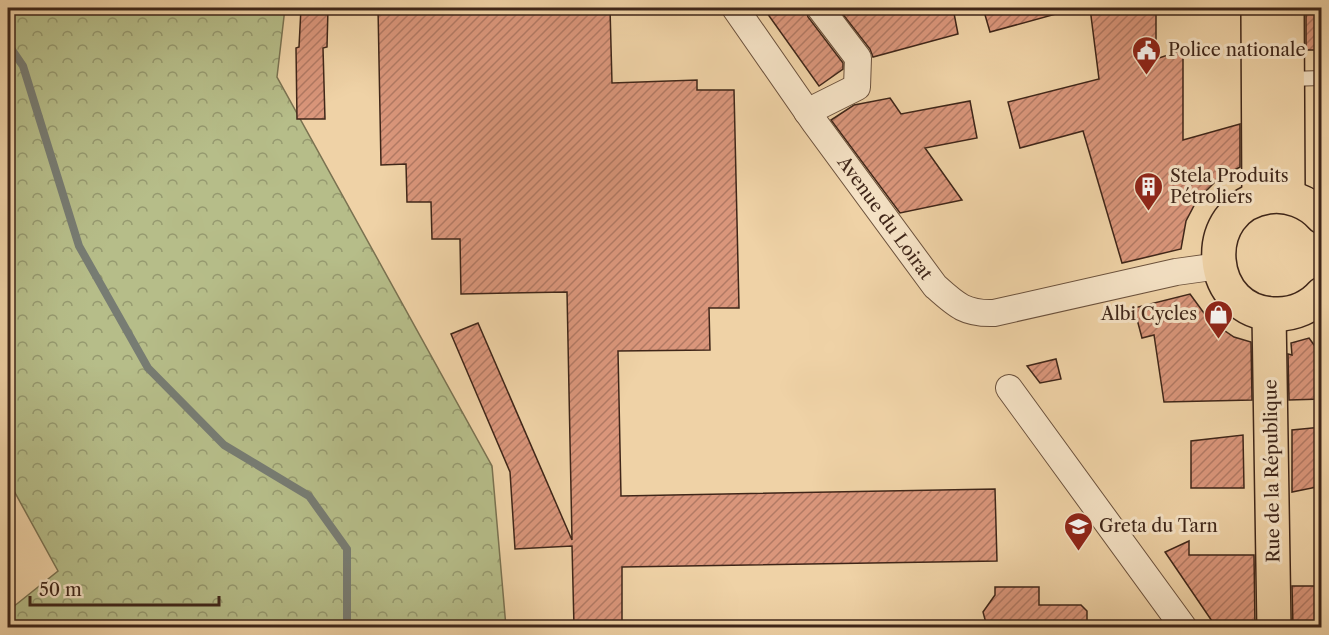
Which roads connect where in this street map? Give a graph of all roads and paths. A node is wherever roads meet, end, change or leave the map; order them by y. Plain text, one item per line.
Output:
1 (736, 8) edge
2 (820, 8) edge
3 (1258, 8) edge
4 (1287, 8) edge
5 (1322, 78) edge
6 (1273, 79) junction
7 (807, 112) junction
8 (1273, 197) junction
9 (1322, 217) edge
10 (1219, 266) junction
11 (1316, 307) edge
12 (1269, 314) junction
13 (1009, 388) dead end
14 (1184, 627) edge
15 (1274, 627) edge

1 - 7 street, Avenue du Loirat
2 - 7 street
3 - 6 main road
4 - 6 main road
5 - 6 lane
6 - 8 main road
7 - 10 street, Avenue du Loirat
8 - 9 main road
8 - 10 main road
10 - 12 main road
11 - 12 main road
12 - 15 main road, Rue de la République
13 - 14 street

